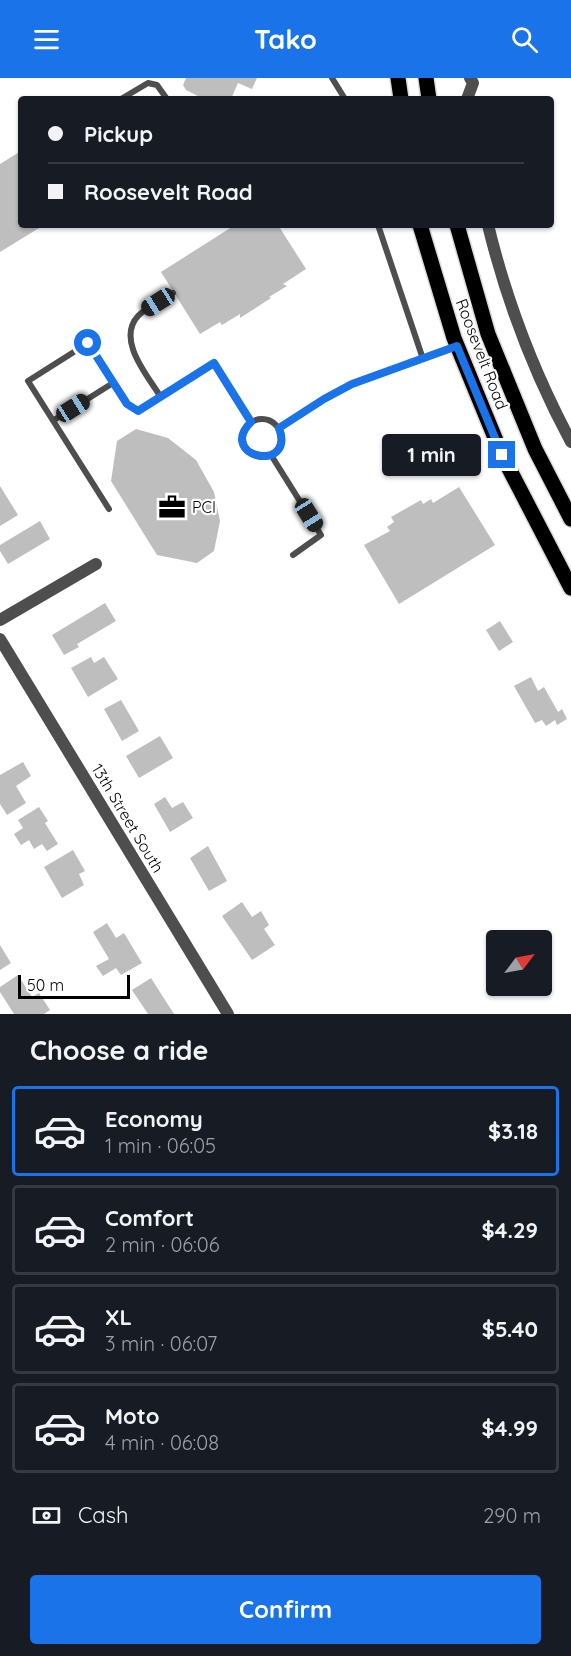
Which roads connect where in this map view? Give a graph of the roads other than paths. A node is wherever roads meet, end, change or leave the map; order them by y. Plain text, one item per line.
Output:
1 (332, 78) edge
2 (398, 78) edge
3 (426, 78) edge
4 (470, 78) edge
5 (126, 96) edge
6 (165, 96) edge
7 (343, 96) edge
8 (401, 96) edge
9 (429, 96) edge
10 (468, 96) edge
11 (379, 228) edge
12 (421, 228) edge
13 (458, 228) edge
14 (489, 228) edge
15 (173, 293) dead end
16 (457, 346) junction
17 (423, 359) junction
18 (113, 383) junction
19 (160, 396) junction
20 (54, 420) junction
21 (251, 422) junction
22 (279, 428) junction
23 (571, 442) edge
24 (271, 455) junction
25 (109, 509) dead end
26 (571, 519) edge
27 (293, 555) dead end
28 (96, 564) dead end
29 (571, 588) edge
30 (0, 620) edge
31 (0, 639) edge
32 (228, 1014) edge

1 - 7 lane
2 - 8 main road
3 - 9 main road
4 - 10 street
5 - 6 lane
11 - 17 lane
12 - 16 main road, Roosevelt Road
13 - 26 main road, Roosevelt Road
14 - 23 street
15 - 19 lane
16 - 17 lane
16 - 29 main road, Roosevelt Road
17 - 22 lane
18 - 19 lane
18 - 20 lane
18 - 20 lane
19 - 21 lane
20 - 25 lane
21 - 22 lane
21 - 24 lane
22 - 24 lane
24 - 27 lane
28 - 30 street
31 - 32 street, 13th Street South

